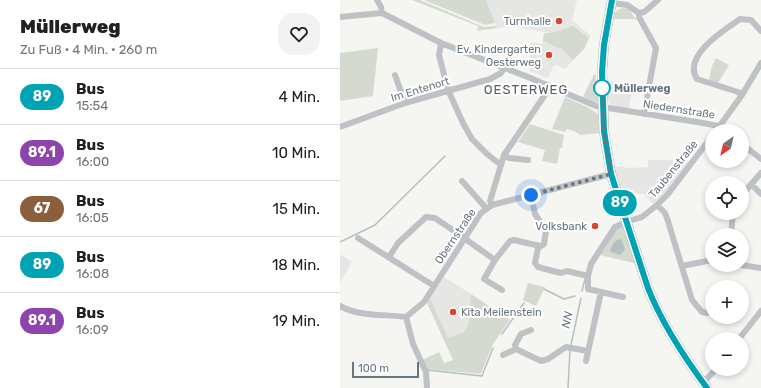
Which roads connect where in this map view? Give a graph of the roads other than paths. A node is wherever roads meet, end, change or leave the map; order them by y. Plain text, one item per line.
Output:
1 (377, 0) edge
2 (658, 0) edge
3 (612, 2) edge
4 (382, 13) junction
5 (639, 13) junction
6 (340, 17) edge
7 (761, 31) edge
8 (441, 43) junction
9 (761, 63) edge
10 (504, 68) junction
11 (395, 75) dead end
12 (551, 86) junction
13 (448, 90) junction
14 (742, 95) junction
15 (405, 103) junction
16 (603, 108) junction
17 (644, 114) junction
18 (721, 124) edge
19 (705, 126) edge
20 (340, 127) edge
21 (705, 145) edge
22 (749, 150) edge
23 (504, 155) junction
24 (761, 159) edge
25 (528, 160) dead end
26 (501, 165) junction
27 (761, 173) edge
28 (611, 174) junction
29 (462, 181) dead end
30 (751, 184) junction
31 (749, 186) edge
32 (761, 194) edge
33 (531, 195) junction
34 (657, 205) junction
35 (489, 206) junction
36 (626, 222) junction
37 (358, 238) dead end
38 (465, 239) junction
39 (540, 246) junction
40 (388, 257) junction
41 (495, 260) junction
42 (705, 261) edge
43 (682, 266) junction
44 (749, 266) edge
45 (761, 268) edge
46 (588, 276) junction
47 (434, 286) junction
48 (502, 290) dead end
49 (601, 292) junction
50 (624, 297) dead end
51 (340, 306) edge
52 (761, 311) edge
53 (705, 313) edge
54 (406, 317) junction
55 (531, 330) dead end
56 (744, 332) edge
57 (516, 349) junction
58 (588, 351) junction
59 (503, 355) dead end
60 (586, 361) dead end
61 (711, 376) edge
62 (705, 386) edge
63 (427, 388) edge

1 - 4 street
2 - 5 street
3 - 5 street
3 - 16 main road
4 - 6 street
4 - 8 street
5 - 17 street
7 - 14 street
8 - 10 street
8 - 13 street
9 - 14 street
10 - 12 street
10 - 13 street, Im Entenort
11 - 15 street
12 - 16 street
12 - 23 street
13 - 15 street, Im Entenort
13 - 26 street
14 - 18 street
15 - 20 street, Im Entenort
16 - 17 street, Niedernstraße
16 - 28 main road
17 - 19 street, Niedernstraße
21 - 34 street, Taubenstraße
22 - 24 street
23 - 25 street
23 - 26 street
26 - 35 street
27 - 30 street
28 - 33 street, Obernstraße
28 - 36 main road
29 - 35 street
30 - 31 street
30 - 32 street
33 - 35 street, Obernstraße
33 - 39 street
34 - 36 street, Taubenstraße
34 - 43 street
35 - 38 street, Obernstraße
36 - 46 street, Taubenstraße
36 - 62 main road
37 - 40 street
38 - 40 street
38 - 41 street
38 - 47 street, Obernstraße
39 - 41 street
39 - 46 street
40 - 47 street
41 - 48 street
42 - 43 street
43 - 53 street
44 - 45 street
46 - 49 street
47 - 54 street, Obernstraße
49 - 50 street
49 - 58 street
51 - 54 street
52 - 56 street
54 - 63 street
55 - 57 street
57 - 58 street
57 - 59 street
58 - 60 street
61 - 62 street

